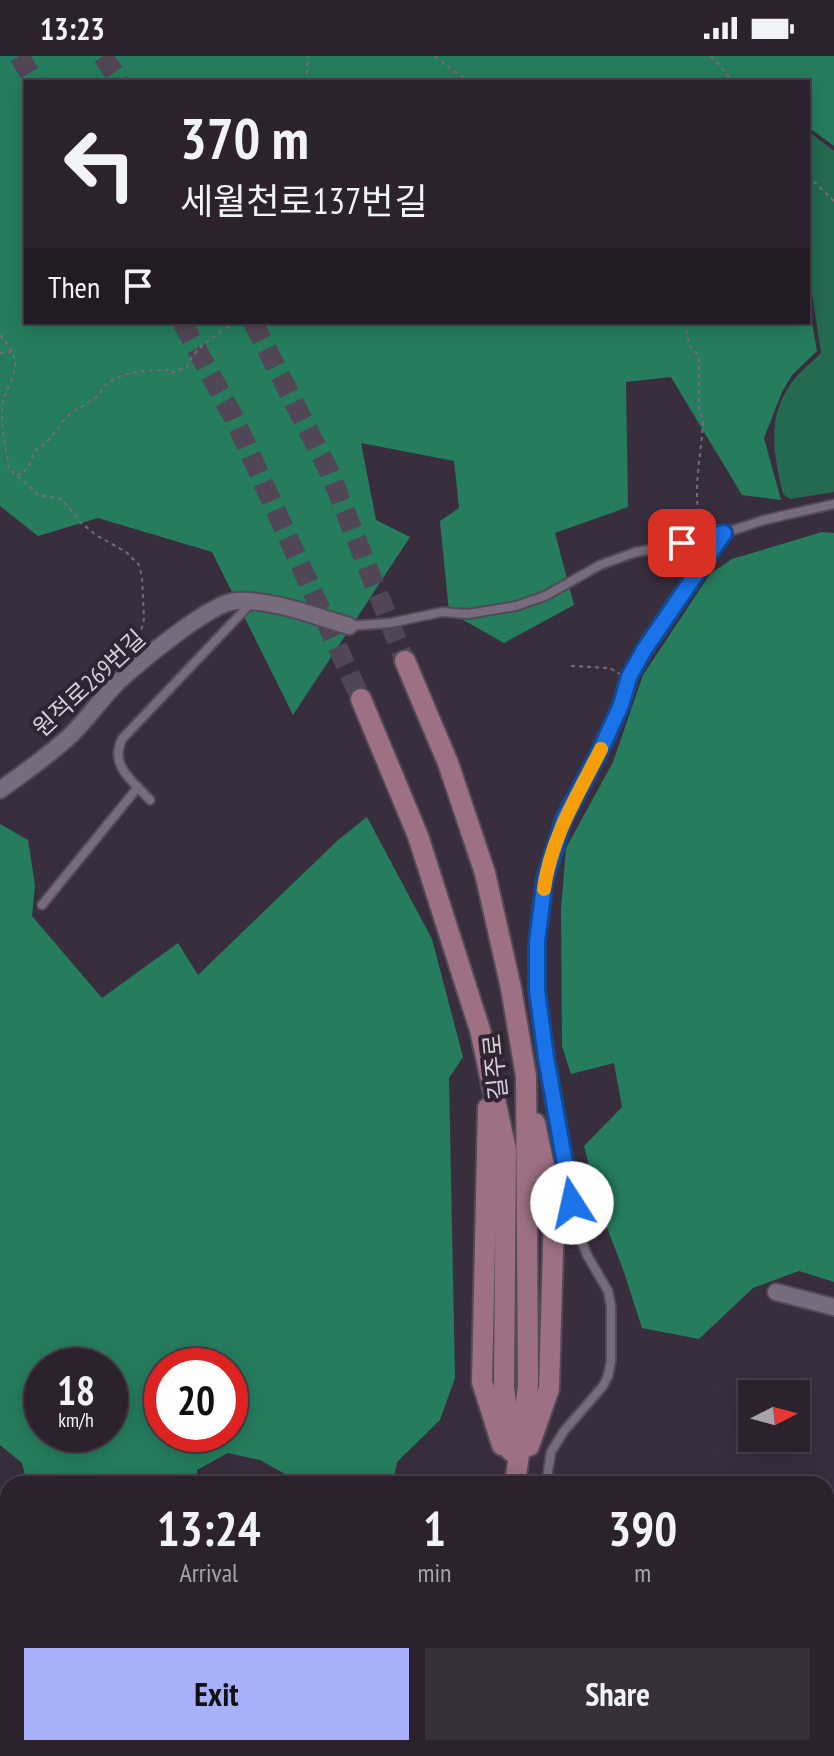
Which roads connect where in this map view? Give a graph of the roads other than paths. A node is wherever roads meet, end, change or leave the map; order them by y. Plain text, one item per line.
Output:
1 (834, 504) edge
2 (724, 533) junction
3 (252, 601) junction
4 (349, 626) joint
5 (405, 661) tunnel mouth
6 (361, 699) tunnel mouth
7 (138, 787) junction
8 (0, 790) edge
9 (150, 800) dead end
10 (42, 905) dead end
11 (776, 1292) dead end
12 (834, 1307) edge
13 (514, 1476) edge
14 (518, 1476) edge
15 (547, 1476) edge

1 - 2 lane
2 - 4 lane
2 - 15 lane
3 - 4 street, 원적로269번길
3 - 7 lane
3 - 8 street, 원적로269번길
5 - 14 main road, 길주로
6 - 13 main road, 길주로
7 - 9 lane
7 - 10 lane
11 - 12 street

